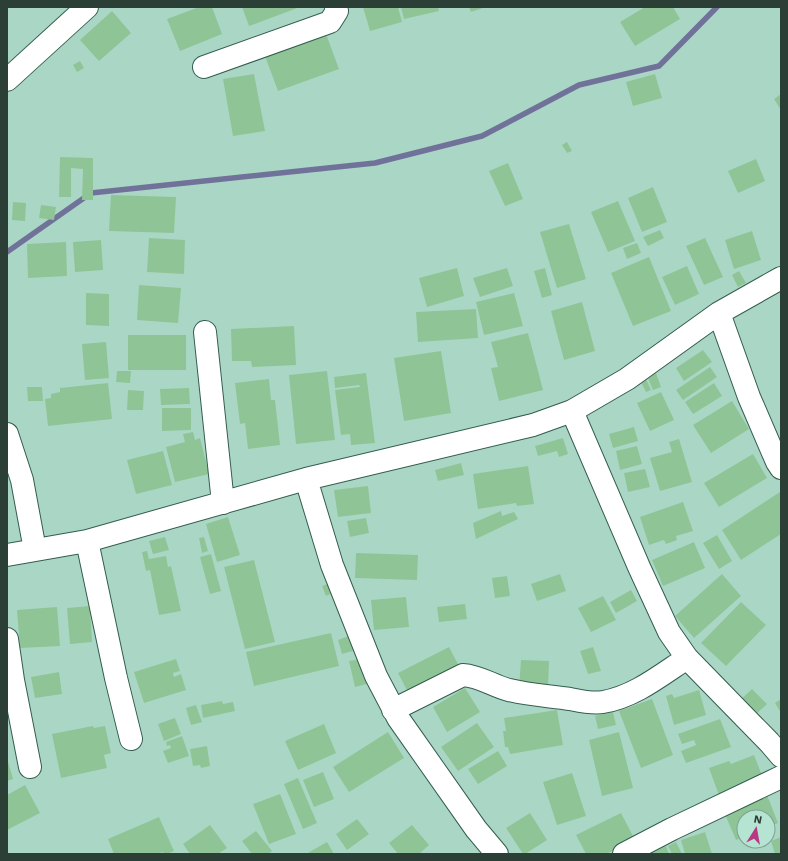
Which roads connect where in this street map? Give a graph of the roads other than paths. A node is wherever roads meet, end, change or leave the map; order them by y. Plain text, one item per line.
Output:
1 (88, 7) edge
2 (336, 7) edge
3 (204, 67) dead end
4 (7, 80) edge
5 (781, 278) edge
6 (719, 313) junction
7 (205, 332) dead end
8 (572, 411) junction
9 (7, 434) edge
10 (781, 468) edge
11 (306, 479) junction
12 (223, 503) junction
13 (87, 541) junction
14 (35, 550) junction
15 (7, 554) edge
16 (7, 639) edge
17 (687, 658) junction
18 (393, 710) junction
19 (15, 729) edge
20 (132, 739) dead end
21 (781, 756) edge
22 (30, 767) dead end
23 (781, 777) edge
24 (497, 854) edge
25 (624, 854) edge

1 - 4 street
2 - 3 street
5 - 6 street
6 - 8 street
6 - 10 street
7 - 12 street
8 - 11 street
8 - 17 street
9 - 14 street
11 - 12 street
11 - 18 street
12 - 13 street
13 - 14 street
13 - 20 street
14 - 15 street
16 - 19 street
17 - 18 street
17 - 21 street
18 - 24 street
19 - 22 street
23 - 25 street

